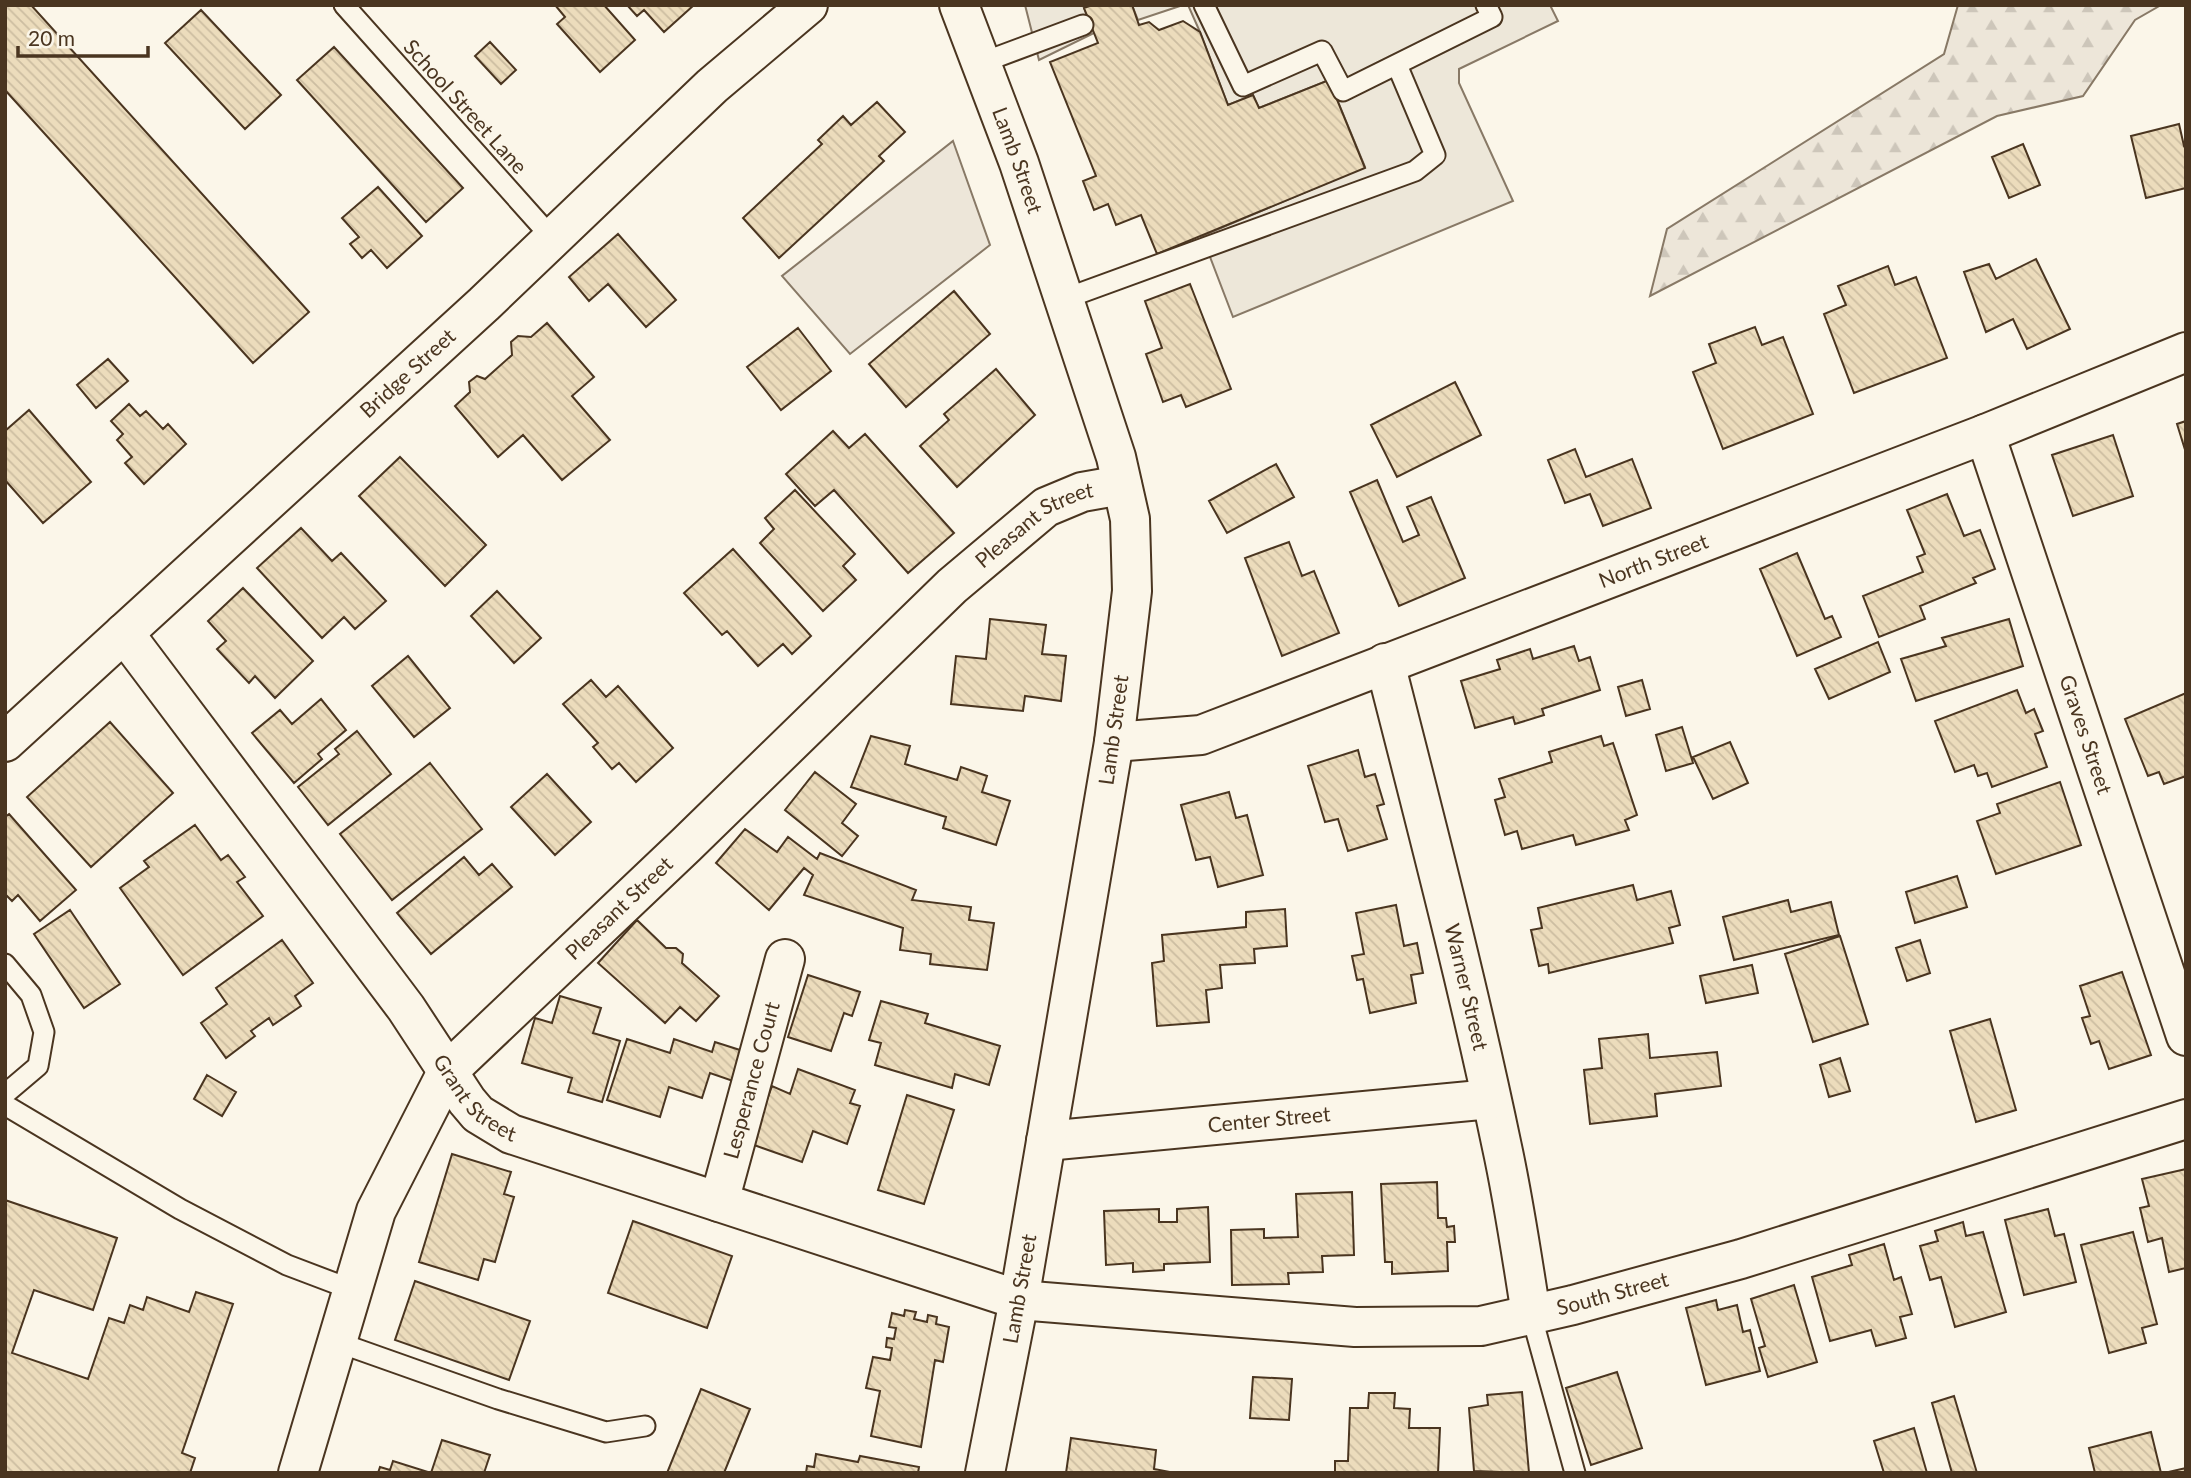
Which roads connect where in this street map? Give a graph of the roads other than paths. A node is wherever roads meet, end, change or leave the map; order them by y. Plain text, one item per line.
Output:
1 (344, 5) edge
2 (808, 5) edge
3 (959, 5) edge
4 (1204, 5) edge
5 (1486, 5) edge
6 (1083, 25) dead end
7 (981, 62) junction
8 (1397, 65) junction
9 (553, 239) junction
10 (1064, 299) junction
11 (2186, 352) edge
12 (1986, 434) junction
13 (1122, 485) junction
14 (124, 634) junction
15 (1385, 663) junction
16 (5, 742) edge
17 (1114, 742) junction
18 (785, 959) dead end
19 (5, 964) edge
20 (2186, 1036) edge
21 (447, 1072) junction
22 (5, 1094) edge
23 (1491, 1099) junction
24 (5, 1105) edge
25 (2186, 1119) edge
26 (1046, 1142) junction
27 (719, 1202) junction
28 (353, 1290) junction
29 (1019, 1300) junction
30 (1531, 1314) junction
31 (337, 1342) junction
32 (645, 1426) dead end
33 (298, 1473) edge
34 (985, 1473) edge
35 (1575, 1473) edge

1 - 9 lane, School Street Lane
2 - 9 street, Bridge Street
3 - 7 street, Lamb Street
4 - 8 lane
5 - 8 lane
6 - 7 lane
7 - 10 street, Lamb Street
8 - 10 lane
9 - 14 street, Bridge Street
10 - 13 street, Lamb Street
11 - 12 street, North Street
12 - 15 street, North Street
12 - 20 street, Graves Street
13 - 17 street, Lamb Street
13 - 21 street, Pleasant Street
14 - 16 street, Bridge Street
14 - 21 street, Grant Street
15 - 17 street, North Street
15 - 23 street, Warner Street
17 - 26 street, Lamb Street
18 - 27 street, Lesperance Court
19 - 22 lane
21 - 27 street, Grant Street
21 - 28 street, Pleasant Street
23 - 26 street, Center Street
23 - 30 street, Warner Street
24 - 28 lane
25 - 30 street, South Street
26 - 29 street, Lamb Street
27 - 29 street, Grant Street
28 - 31 street, Pleasant Street
29 - 30 street, South Street
29 - 34 street, Lamb Street
30 - 35 lane
31 - 32 lane
31 - 33 street, Pleasant Street

